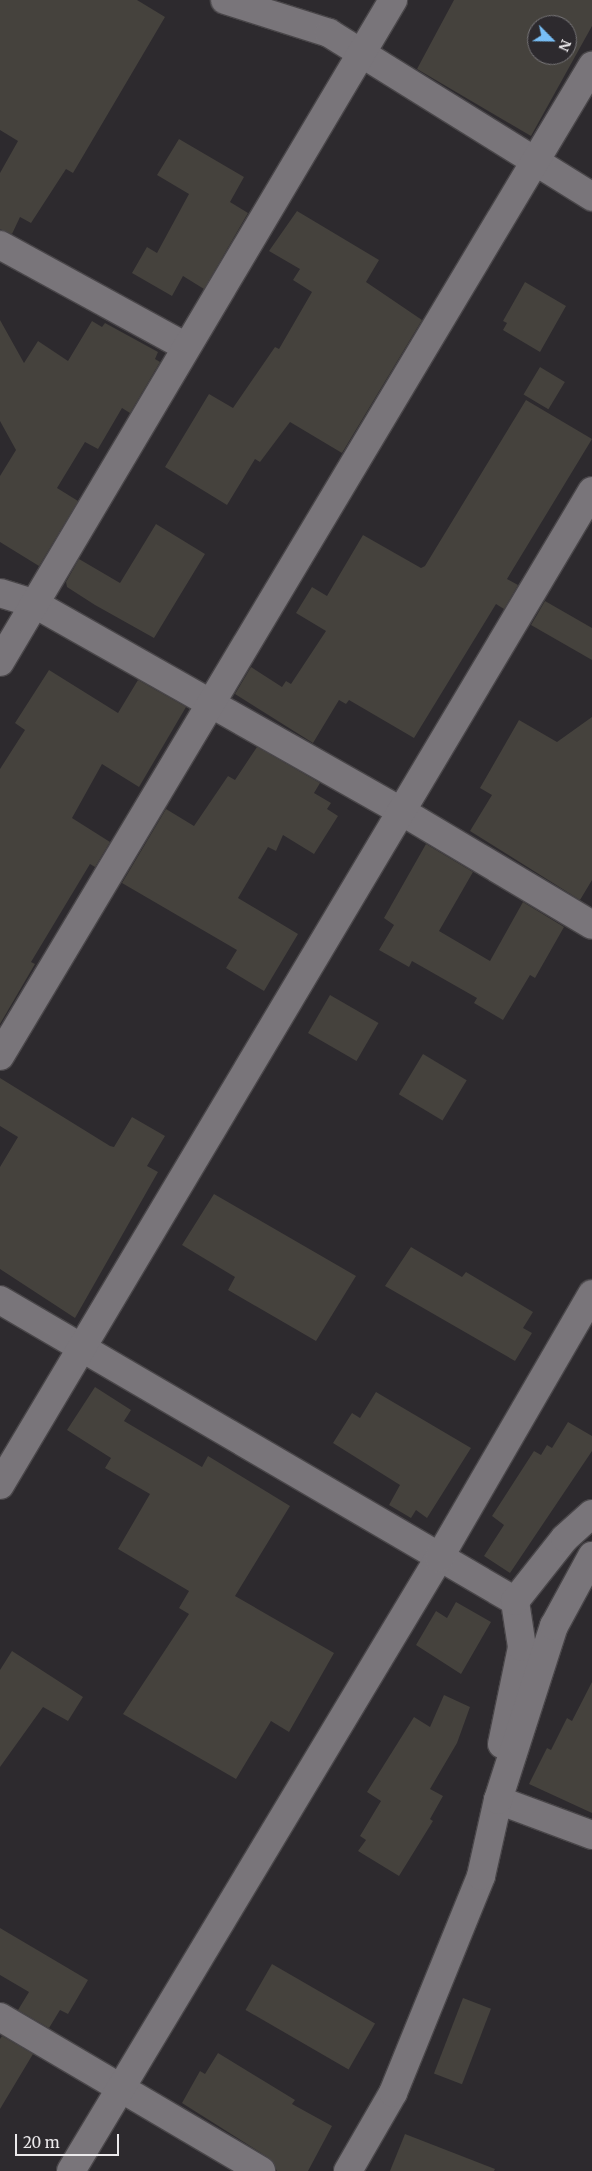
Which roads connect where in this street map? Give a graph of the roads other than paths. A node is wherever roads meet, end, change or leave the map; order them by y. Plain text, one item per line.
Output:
1 (225, 0) edge
2 (393, 0) edge
3 (361, 55) junction
4 (592, 66) edge
5 (535, 162) junction
6 (592, 197) edge
7 (0, 245) edge
8 (186, 347) junction
9 (592, 490) edge
10 (0, 593) edge
11 (35, 604) junction
12 (0, 662) edge
13 (211, 704) junction
14 (401, 811) junction
15 (592, 925) edge
16 (0, 1056) edge
17 (592, 1294) edge
18 (0, 1300) edge
19 (81, 1348) junction
20 (0, 1485) edge
21 (592, 1514) edge
22 (592, 1556) edge
23 (439, 1558) junction
24 (515, 1601) junction
25 (498, 1800) junction
26 (592, 1834) edge
27 (0, 2017) edge
28 (120, 2088) junction
29 (71, 2171) edge
30 (261, 2171) edge
31 (348, 2171) edge

1 - 3 street
2 - 3 street
3 - 5 street
3 - 8 street
4 - 5 street
5 - 6 street
5 - 13 street
7 - 8 street
8 - 11 street
9 - 14 street
10 - 11 street
11 - 12 street
11 - 13 street
13 - 14 street
13 - 16 street
14 - 15 street
14 - 19 street
17 - 23 street
18 - 19 street
19 - 20 street
19 - 23 street
21 - 24 street
22 - 25 street
23 - 24 street
23 - 28 street
24 - 25 street
25 - 26 street
25 - 31 street
27 - 28 street
28 - 29 street
28 - 30 street

